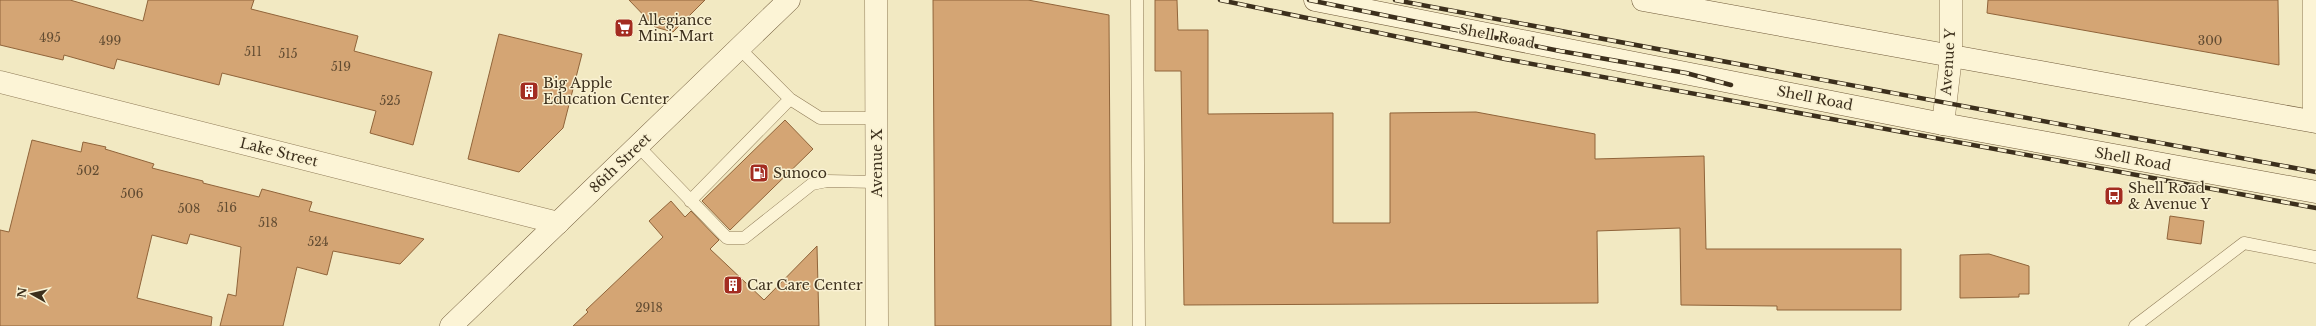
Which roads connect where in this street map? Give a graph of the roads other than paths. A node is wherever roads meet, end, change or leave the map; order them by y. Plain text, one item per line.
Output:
1 (789, 0) edge
2 (876, 0) edge
3 (1137, 0) edge
4 (1315, 0) edge
5 (1643, 0) edge
6 (1951, 0) edge
7 (2314, 0) edge
8 (739, 48) junction
9 (1952, 57) junction
10 (0, 82) edge
11 (790, 100) junction
12 (877, 118) junction
13 (2315, 122) edge
14 (1943, 124) junction
15 (638, 146) junction
16 (877, 182) junction
17 (2316, 192) edge
18 (690, 201) junction
19 (558, 223) junction
20 (2316, 257) edge
21 (451, 326) edge
22 (877, 326) edge
23 (1139, 326) edge
24 (2135, 326) edge

1 - 8 main road, 86th Street
2 - 12 main road, Avenue X
3 - 23 lane
4 - 14 main road, Shell Road
5 - 9 main road
6 - 9 main road, Avenue Y
7 - 13 main road
8 - 11 lane
8 - 15 main road, 86th Street
9 - 13 main road
9 - 14 main road, Avenue Y
10 - 19 main road, Lake Street
11 - 12 lane
11 - 18 lane
12 - 16 main road, Avenue X
14 - 17 main road, Shell Road
15 - 18 lane
15 - 19 main road, 86th Street
16 - 18 lane
16 - 22 main road, Avenue X
19 - 21 main road, 86th Street
20 - 24 lane

